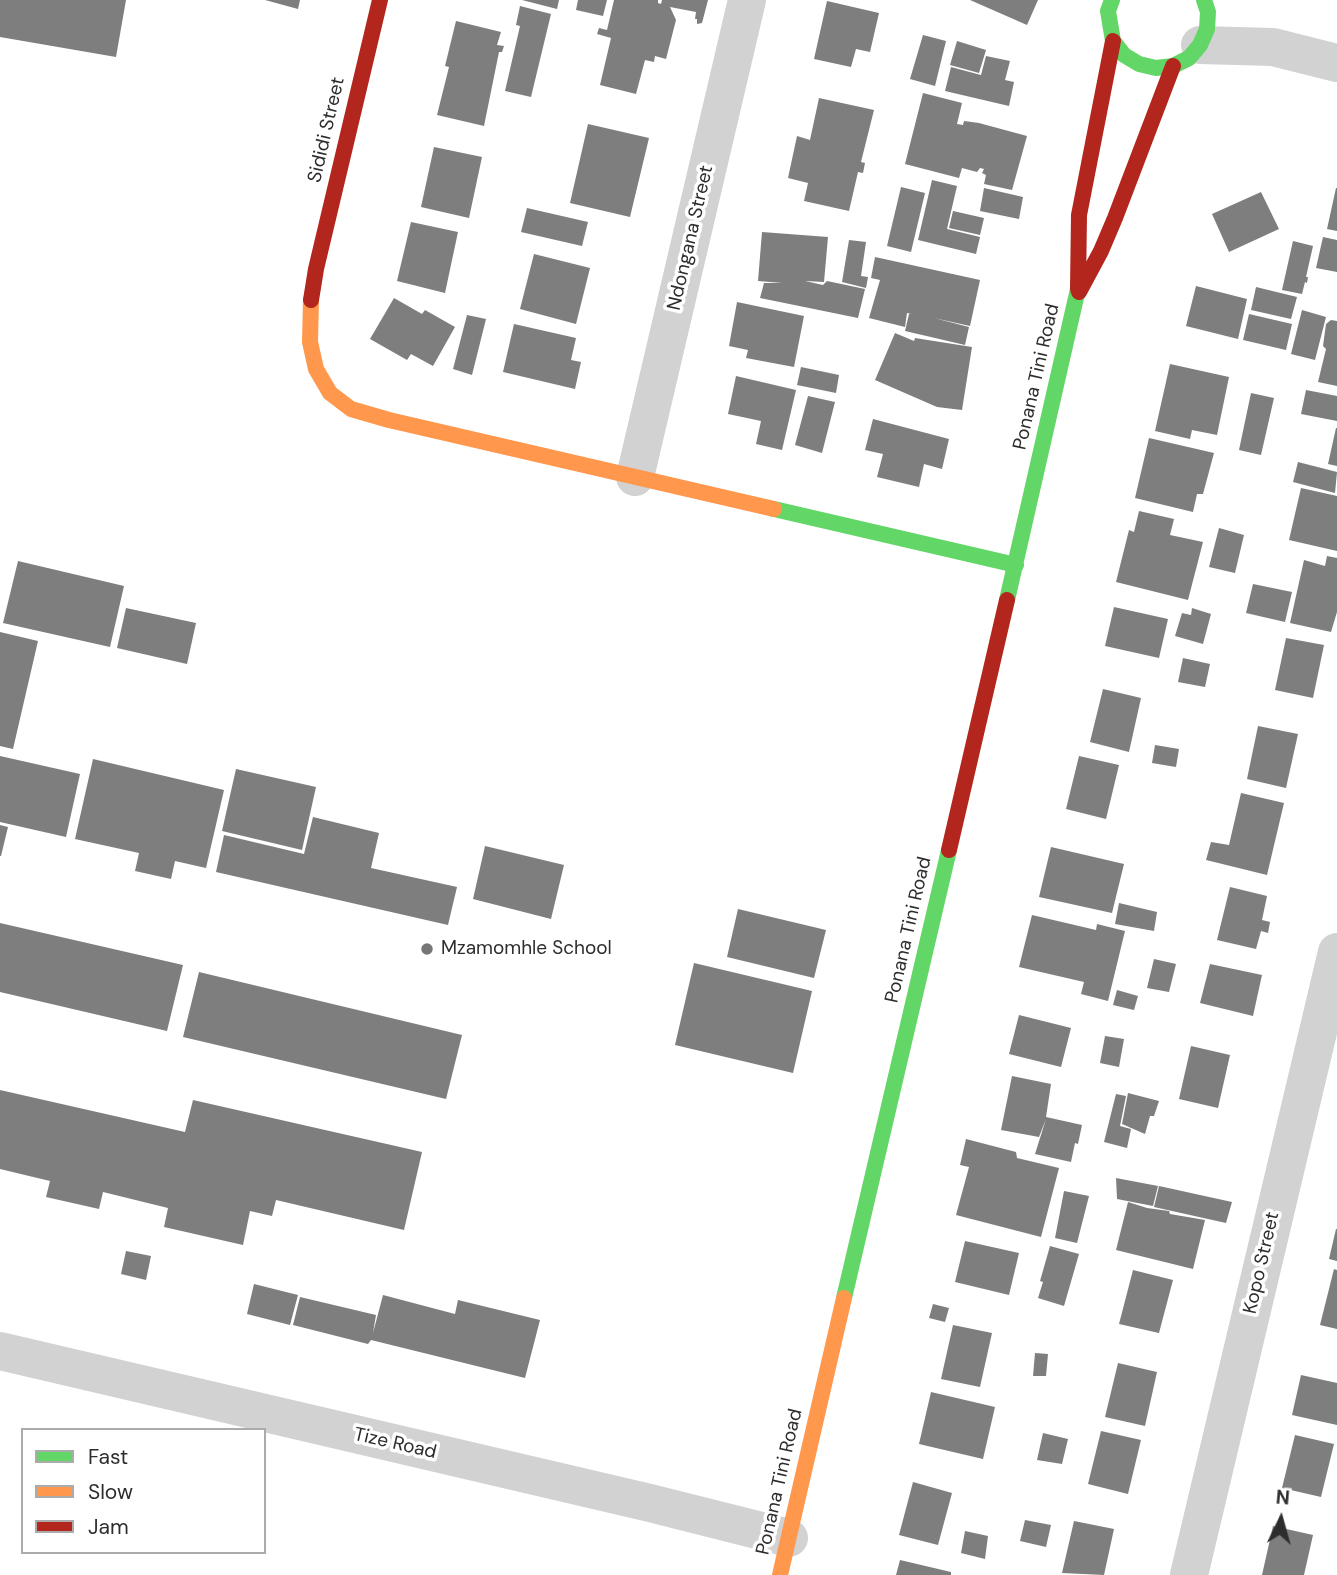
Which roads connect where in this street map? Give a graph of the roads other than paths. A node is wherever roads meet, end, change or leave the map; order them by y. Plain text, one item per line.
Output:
1 (380, 0) edge
2 (747, 0) edge
3 (1112, 0) edge
4 (1196, 31) edge
5 (1113, 41) junction
6 (1337, 62) edge
7 (1078, 293) junction
8 (635, 477) junction
9 (1016, 565) junction
10 (1337, 952) edge
11 (0, 1351) edge
12 (789, 1538) junction
13 (780, 1575) edge
14 (1189, 1575) edge

1 - 8 street, Sididi Street
2 - 8 street, Ndongana Street
3 - 5 street, Ponana Tini Road
4 - 5 street
4 - 6 street
4 - 7 street, Ponana Tini Road
5 - 7 street, Ponana Tini Road
7 - 9 street, Ponana Tini Road
8 - 9 street, Sididi Street
9 - 12 street, Ponana Tini Road
10 - 14 street, Kopo Street
11 - 12 street, Tize Road
12 - 13 street, Ponana Tini Road

